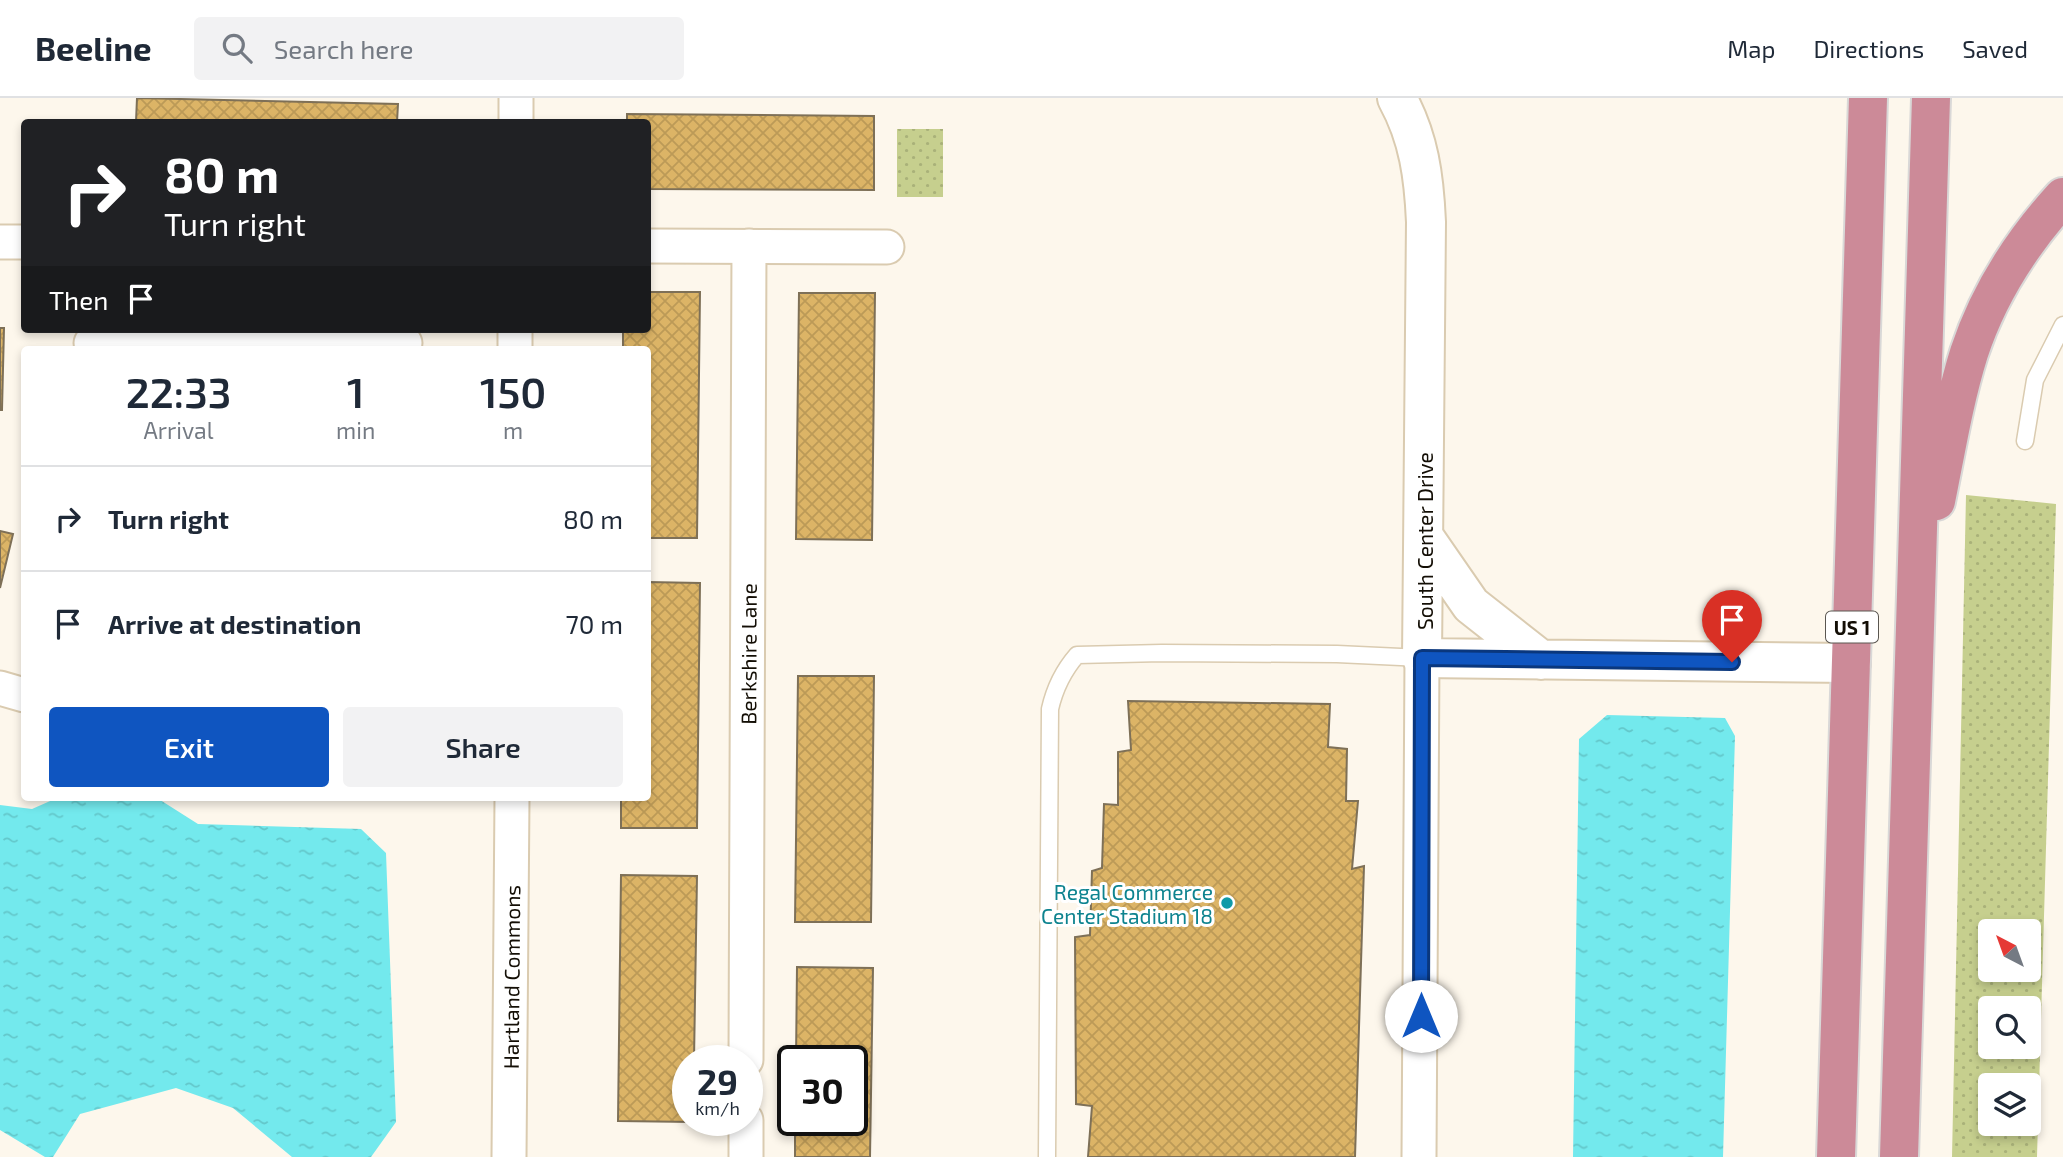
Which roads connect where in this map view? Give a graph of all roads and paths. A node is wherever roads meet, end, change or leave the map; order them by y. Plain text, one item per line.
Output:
1 (516, 98) edge
2 (1397, 98) edge
3 (1868, 98) edge
4 (1931, 98) edge
5 (516, 119) edge
6 (2063, 197) edge
7 (0, 242) edge
8 (21, 242) edge
9 (651, 246) edge
10 (748, 246) junction
11 (887, 247) dead end
12 (2063, 325) edge
13 (91, 341) edge
14 (405, 343) dead end
15 (2025, 441) dead end
16 (1424, 537) junction
17 (1915, 603) junction
18 (1422, 658) junction
19 (1541, 660) junction
20 (1851, 663) junction
21 (0, 688) edge
22 (21, 694) edge
23 (512, 801) edge
24 (746, 1045) edge
25 (746, 1136) edge
26 (509, 1157) edge
27 (746, 1157) edge
28 (1047, 1157) edge
29 (1419, 1157) edge
30 (1836, 1157) edge
31 (1899, 1157) edge

1 - 5 street
2 - 16 street, South Center Drive
3 - 20 highway, US 1
4 - 17 highway
6 - 17 highway
7 - 8 street
9 - 10 street
10 - 11 street
10 - 24 street, Berkshire Lane
12 - 15 lane
13 - 14 street
16 - 18 street, South Center Drive
16 - 19 street
17 - 31 highway
18 - 19 street
18 - 28 lane
18 - 29 street, South Center Drive
19 - 20 street
20 - 30 highway, US 1
21 - 22 street
23 - 26 street, Hartland Commons
25 - 27 street

